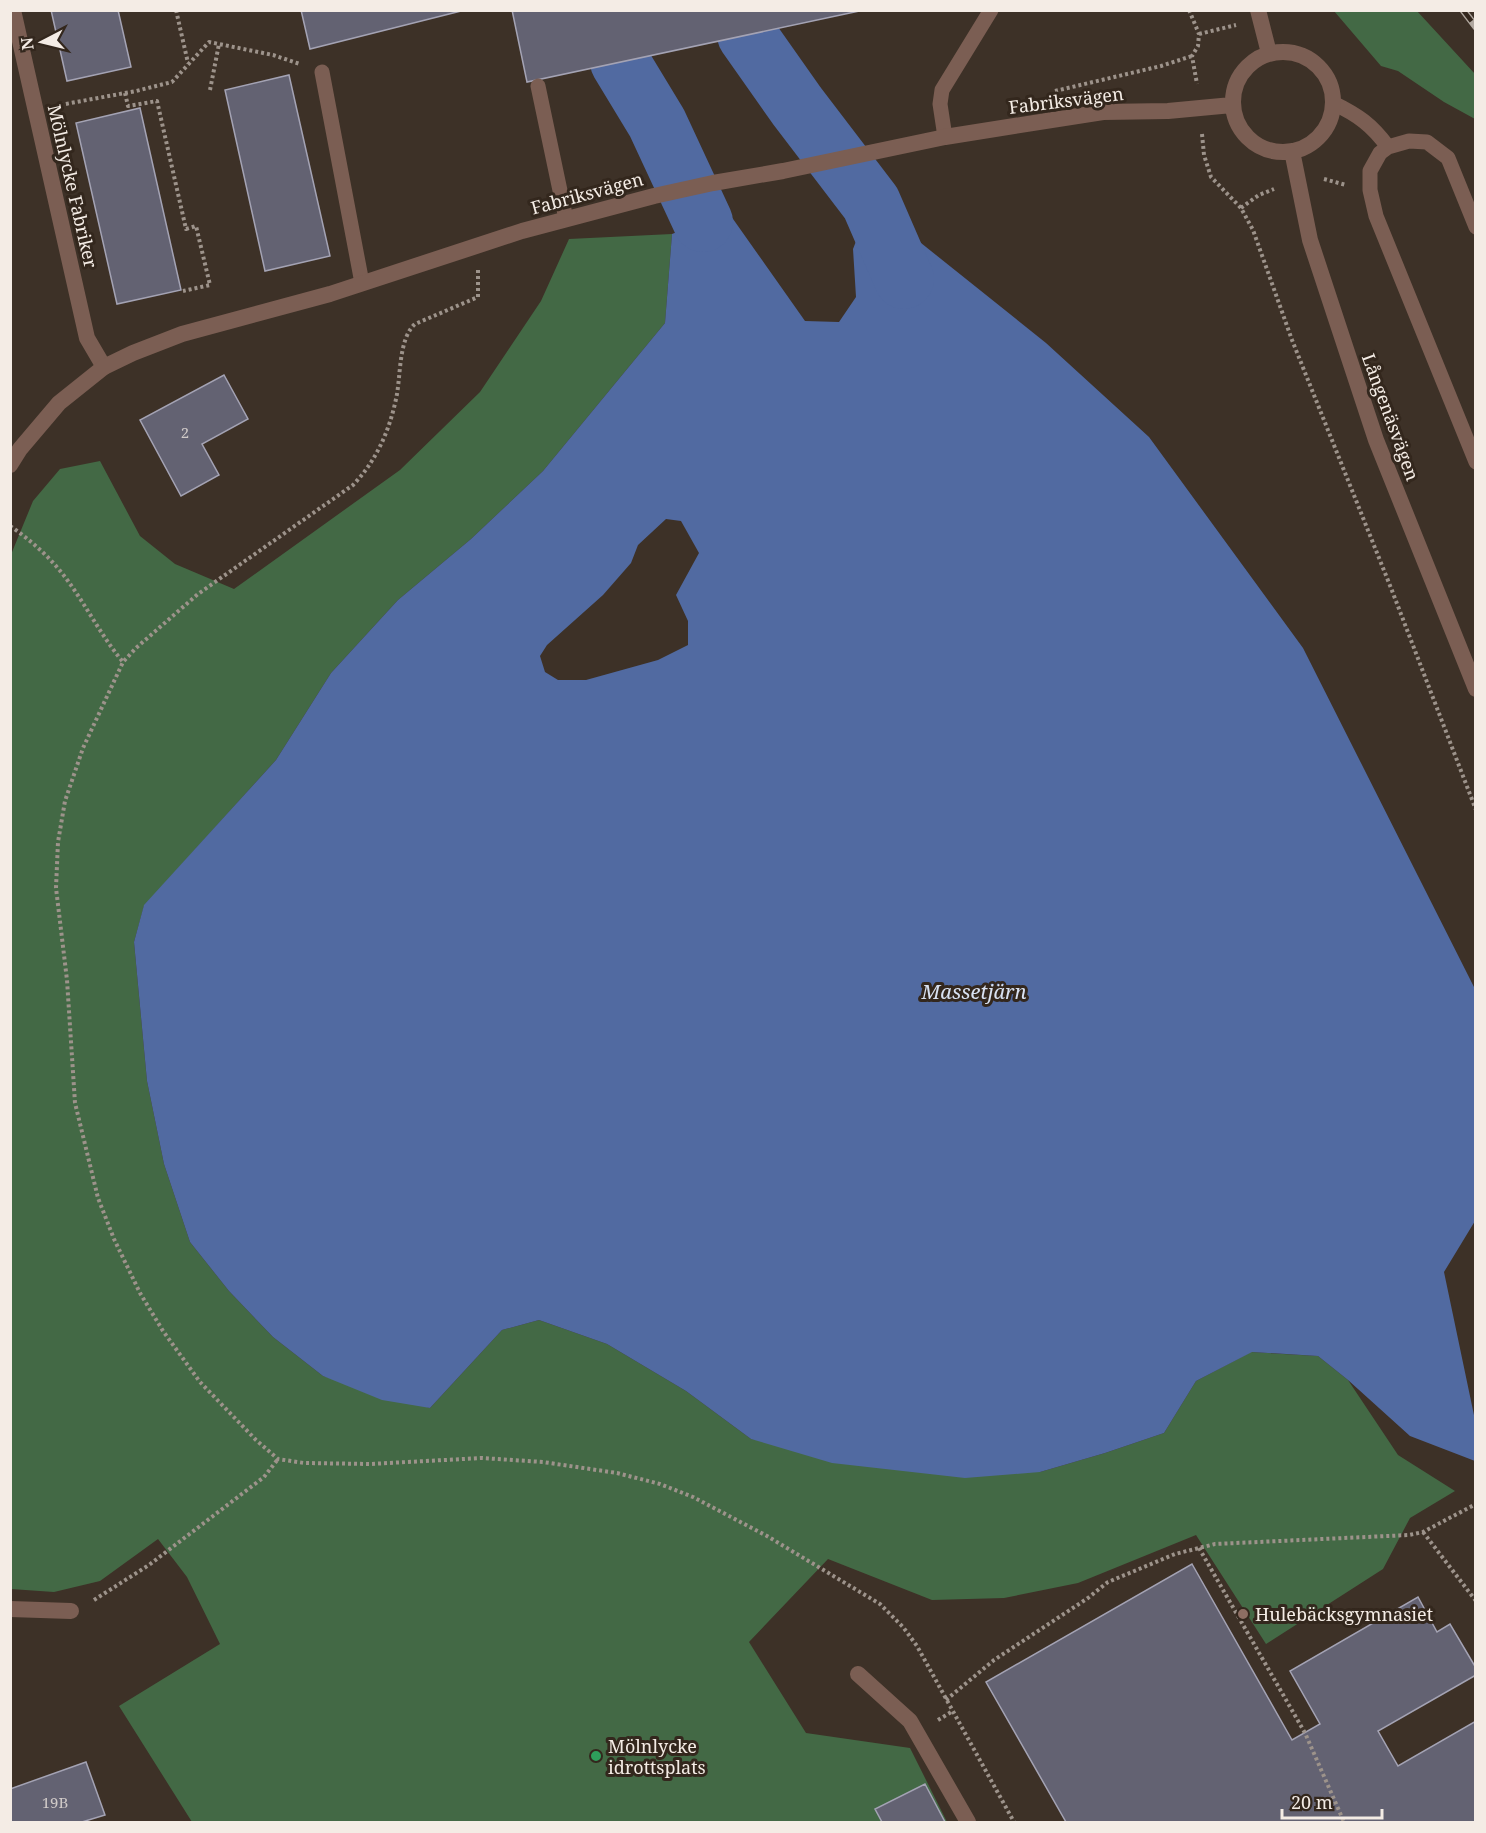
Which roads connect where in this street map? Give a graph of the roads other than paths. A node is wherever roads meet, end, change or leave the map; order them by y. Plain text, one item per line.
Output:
1 (13, 10) edge
2 (991, 10) edge
3 (1260, 16) edge
4 (1269, 53) junction
5 (322, 72) road end
6 (538, 86) dead end
7 (1334, 104) junction
8 (1232, 105) junction
9 (945, 137) junction
10 (1388, 147) junction
11 (1293, 152) junction
12 (566, 219) junction
13 (1476, 227) edge
14 (362, 284) junction
15 (104, 367) junction
16 (1476, 462) edge
17 (10, 465) edge
18 (1476, 689) edge
19 (10, 1609) edge
20 (71, 1611) road end
21 (858, 1674) dead end
22 (968, 1822) edge

1 - 15 street, Mölnlycke Fabriker
2 - 9 lane
3 - 4 street
4 - 7 street
4 - 8 street
5 - 14 lane
6 - 12 lane
7 - 10 lane
7 - 11 street
8 - 9 street, Fabriksvägen
8 - 11 street
9 - 12 street, Fabriksvägen
10 - 13 lane
10 - 16 lane
11 - 18 street, Långenäsvägen
12 - 14 street, Fabriksvägen
14 - 15 street, Fabriksvägen
15 - 17 street, Fabriksvägen
19 - 20 street
21 - 22 street

